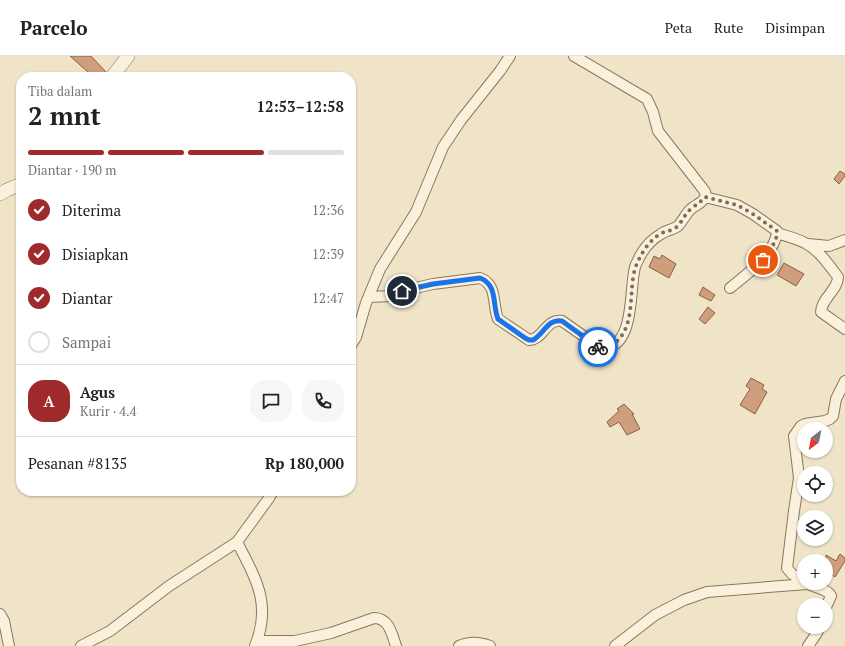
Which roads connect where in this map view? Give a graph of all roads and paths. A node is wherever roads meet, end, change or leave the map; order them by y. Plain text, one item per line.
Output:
1 (128, 56) edge
2 (510, 56) edge
3 (574, 56) edge
4 (116, 72) edge
5 (16, 186) edge
6 (0, 194) edge
7 (705, 197) junction
8 (777, 233) junction
9 (845, 240) edge
10 (808, 244) junction
11 (730, 288) dead end
12 (369, 297) junction
13 (845, 329) edge
14 (356, 337) edge
15 (845, 381) edge
16 (270, 496) edge
17 (237, 542) junction
18 (797, 577) edge
19 (797, 584) edge
20 (826, 590) edge
21 (830, 598) edge
22 (0, 614) edge
23 (815, 634) edge
24 (256, 643) edge
25 (9, 646) edge
26 (81, 646) edge
27 (396, 646) edge
28 (459, 646) edge
29 (490, 646) edge
30 (615, 646) edge
31 (808, 646) edge

1 - 4 street
2 - 12 street
3 - 7 street
5 - 6 street
7 - 8 street
7 - 12 street
8 - 10 street
8 - 11 street
9 - 10 street
10 - 13 street
12 - 14 street
15 - 18 street
16 - 17 street
17 - 24 street
17 - 26 street
19 - 30 street
20 - 21 street
22 - 25 street
23 - 31 street
24 - 27 street
28 - 29 street

